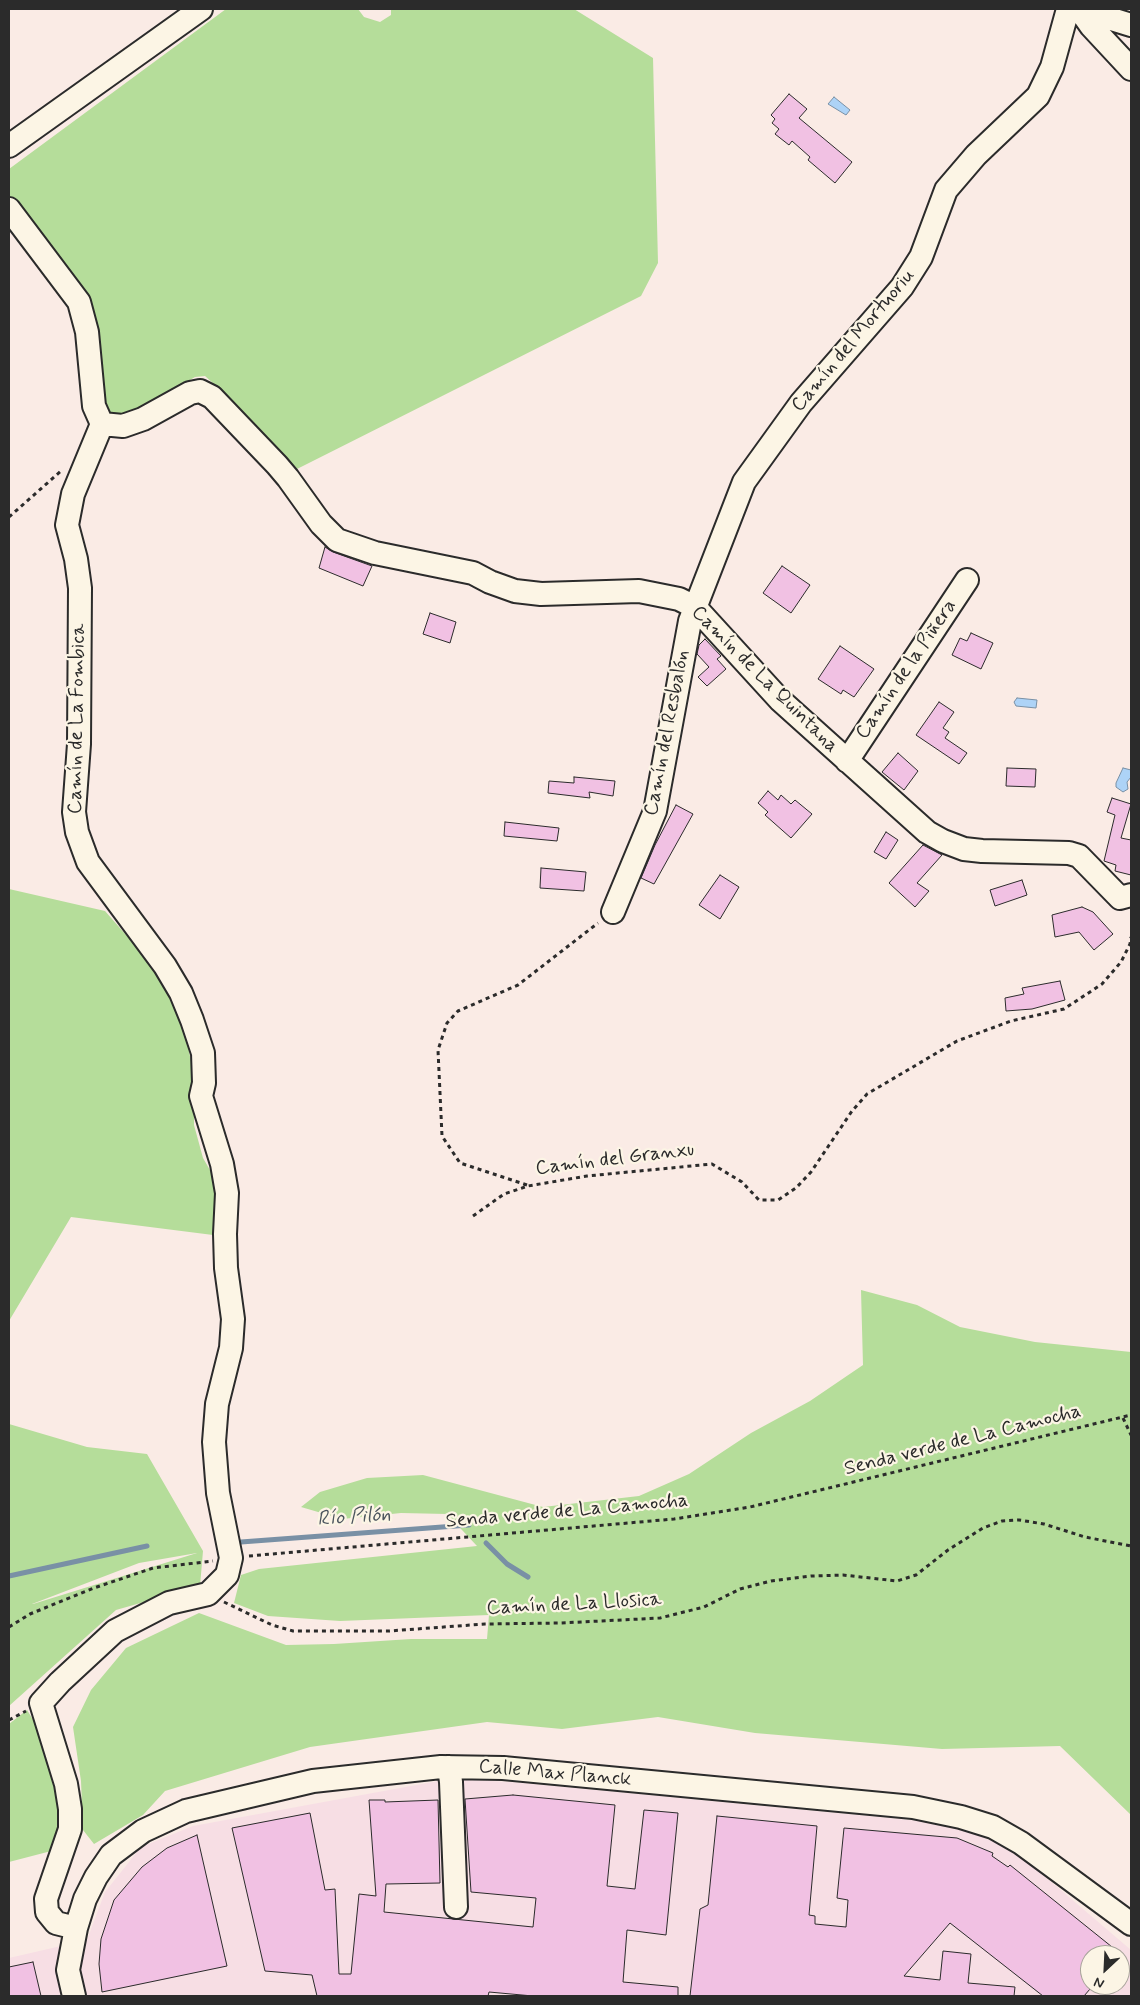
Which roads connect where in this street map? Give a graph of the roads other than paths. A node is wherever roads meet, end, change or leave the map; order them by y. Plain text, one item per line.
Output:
1 (201, 9) edge
2 (1068, 9) edge
3 (1079, 9) edge
4 (1131, 25) edge
5 (1131, 69) edge
6 (9, 146) edge
7 (9, 209) edge
8 (102, 424) junction
9 (968, 580) dead end
10 (695, 607) junction
11 (847, 761) junction
12 (1131, 896) edge
13 (613, 912) road end
14 (449, 1767) junction
15 (456, 1907) dead end
16 (1131, 1924) edge
17 (76, 1928) junction
18 (74, 1996) edge

1 - 6 street
2 - 10 street, Camín del Mortuoriu
3 - 4 street
3 - 5 street
7 - 8 street
8 - 10 street, Camín de La Quintana
8 - 17 street, Camín de La Fombica
9 - 11 street, Camín de la Piñera
10 - 11 street, Camín de La Quintana
10 - 13 street, Camín del Resbalón
11 - 12 street, Camín de La Quintana
14 - 15 street
14 - 16 street, Calle Max Planck
14 - 17 street, Calle Max Planck
17 - 18 street, Calle Max Planck

